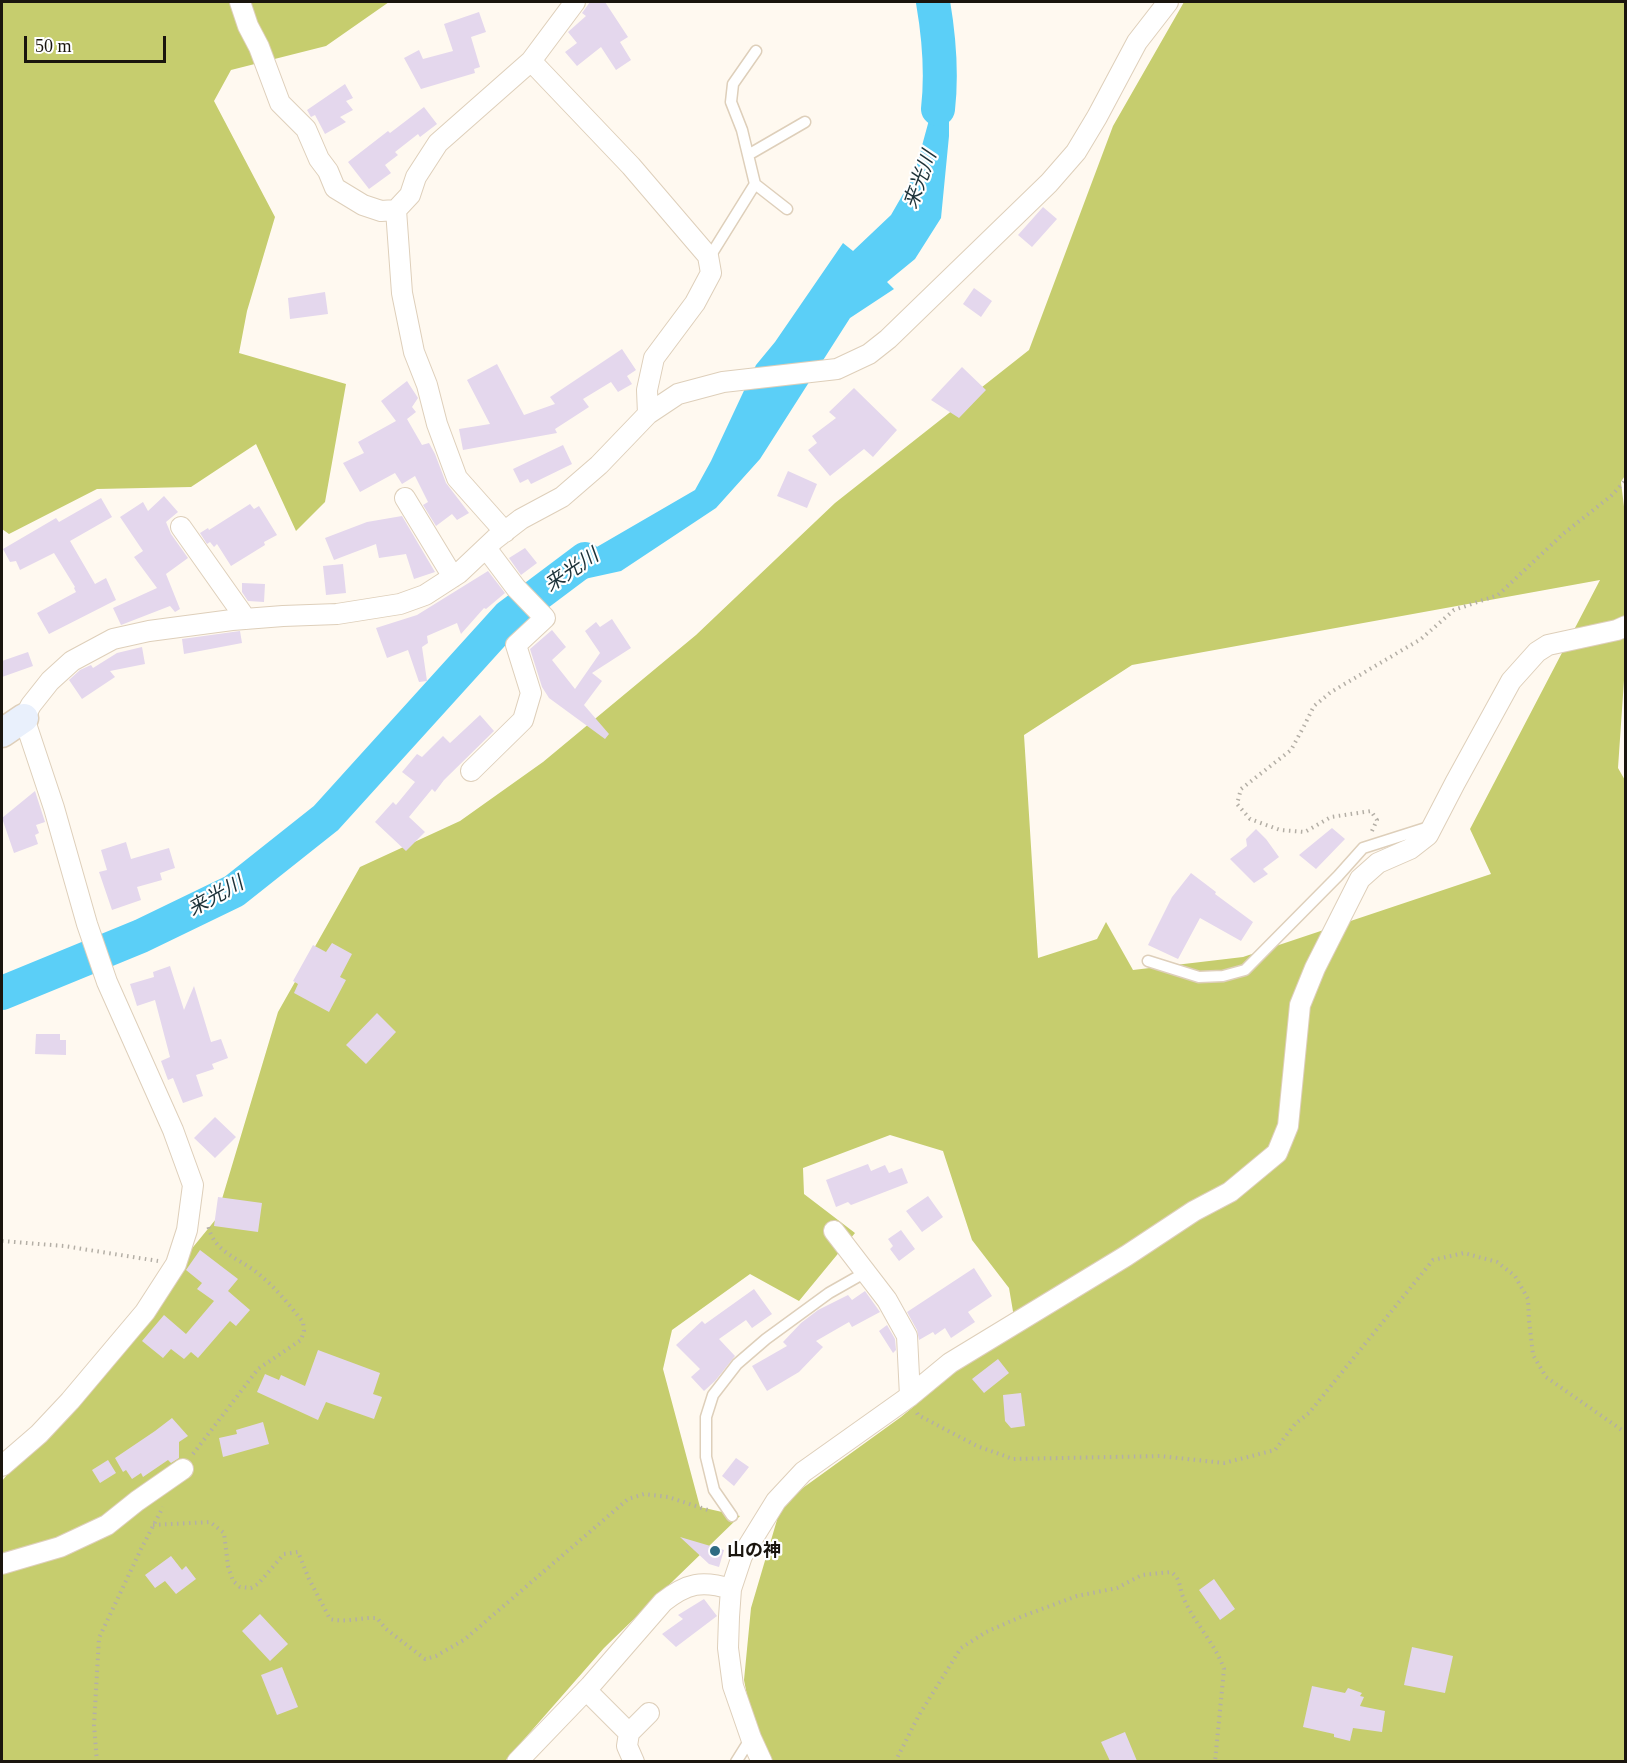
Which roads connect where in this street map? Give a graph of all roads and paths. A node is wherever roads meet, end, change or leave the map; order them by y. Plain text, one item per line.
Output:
1 (240, 2) edge
2 (575, 2) edge
3 (1168, 2) edge
4 (756, 51) dead end
5 (531, 61) junction
6 (805, 122) dead end
7 (748, 155) junction
8 (755, 184) junction
9 (787, 209) dead end
10 (396, 210) junction
11 (709, 258) junction
12 (648, 414) junction
13 (1626, 480) edge
14 (405, 498) dead end
15 (181, 527) dead end
16 (505, 532) junction
17 (486, 548) junction
18 (453, 577) junction
19 (246, 619) junction
20 (1626, 626) edge
21 (13, 726) edge
22 (471, 771) dead end
23 (1432, 826) junction
24 (1363, 848) junction
25 (1148, 962) dead end
26 (834, 1231) dead end
27 (2, 1241) edge
28 (176, 1264) junction
29 (866, 1272) junction
30 (910, 1396) junction
31 (1626, 1433) edge
32 (2, 1466) edge
33 (183, 1469) dead end
34 (732, 1516) joint
35 (153, 1525) dead end
36 (2, 1564) edge
37 (731, 1589) junction
38 (586, 1690) junction
39 (649, 1713) dead end
40 (629, 1733) junction
41 (751, 1738) junction
42 (517, 1761) edge
43 (634, 1761) edge
44 (736, 1761) edge
45 (762, 1761) edge
46 (895, 1761) edge
47 (1215, 1761) edge

1 - 10 street
2 - 5 street
3 - 12 street
4 - 7 lane
5 - 10 street
5 - 11 street
6 - 7 lane
7 - 8 lane
8 - 9 lane
8 - 11 lane
10 - 16 street
11 - 12 street
12 - 16 street
13 - 24 path
14 - 18 street
15 - 19 street
16 - 17 street
17 - 18 street
17 - 22 street
18 - 19 street
19 - 21 street
20 - 23 street
21 - 28 street
23 - 24 lane
23 - 30 street
24 - 25 lane
26 - 29 street
27 - 28 path
28 - 32 street
29 - 30 street
29 - 34 lane
30 - 31 path
30 - 37 street
33 - 36 street
34 - 35 path
37 - 38 street
37 - 41 street
38 - 40 street
38 - 42 street
39 - 40 street
40 - 43 street
41 - 44 lane
41 - 45 street
46 - 47 path

